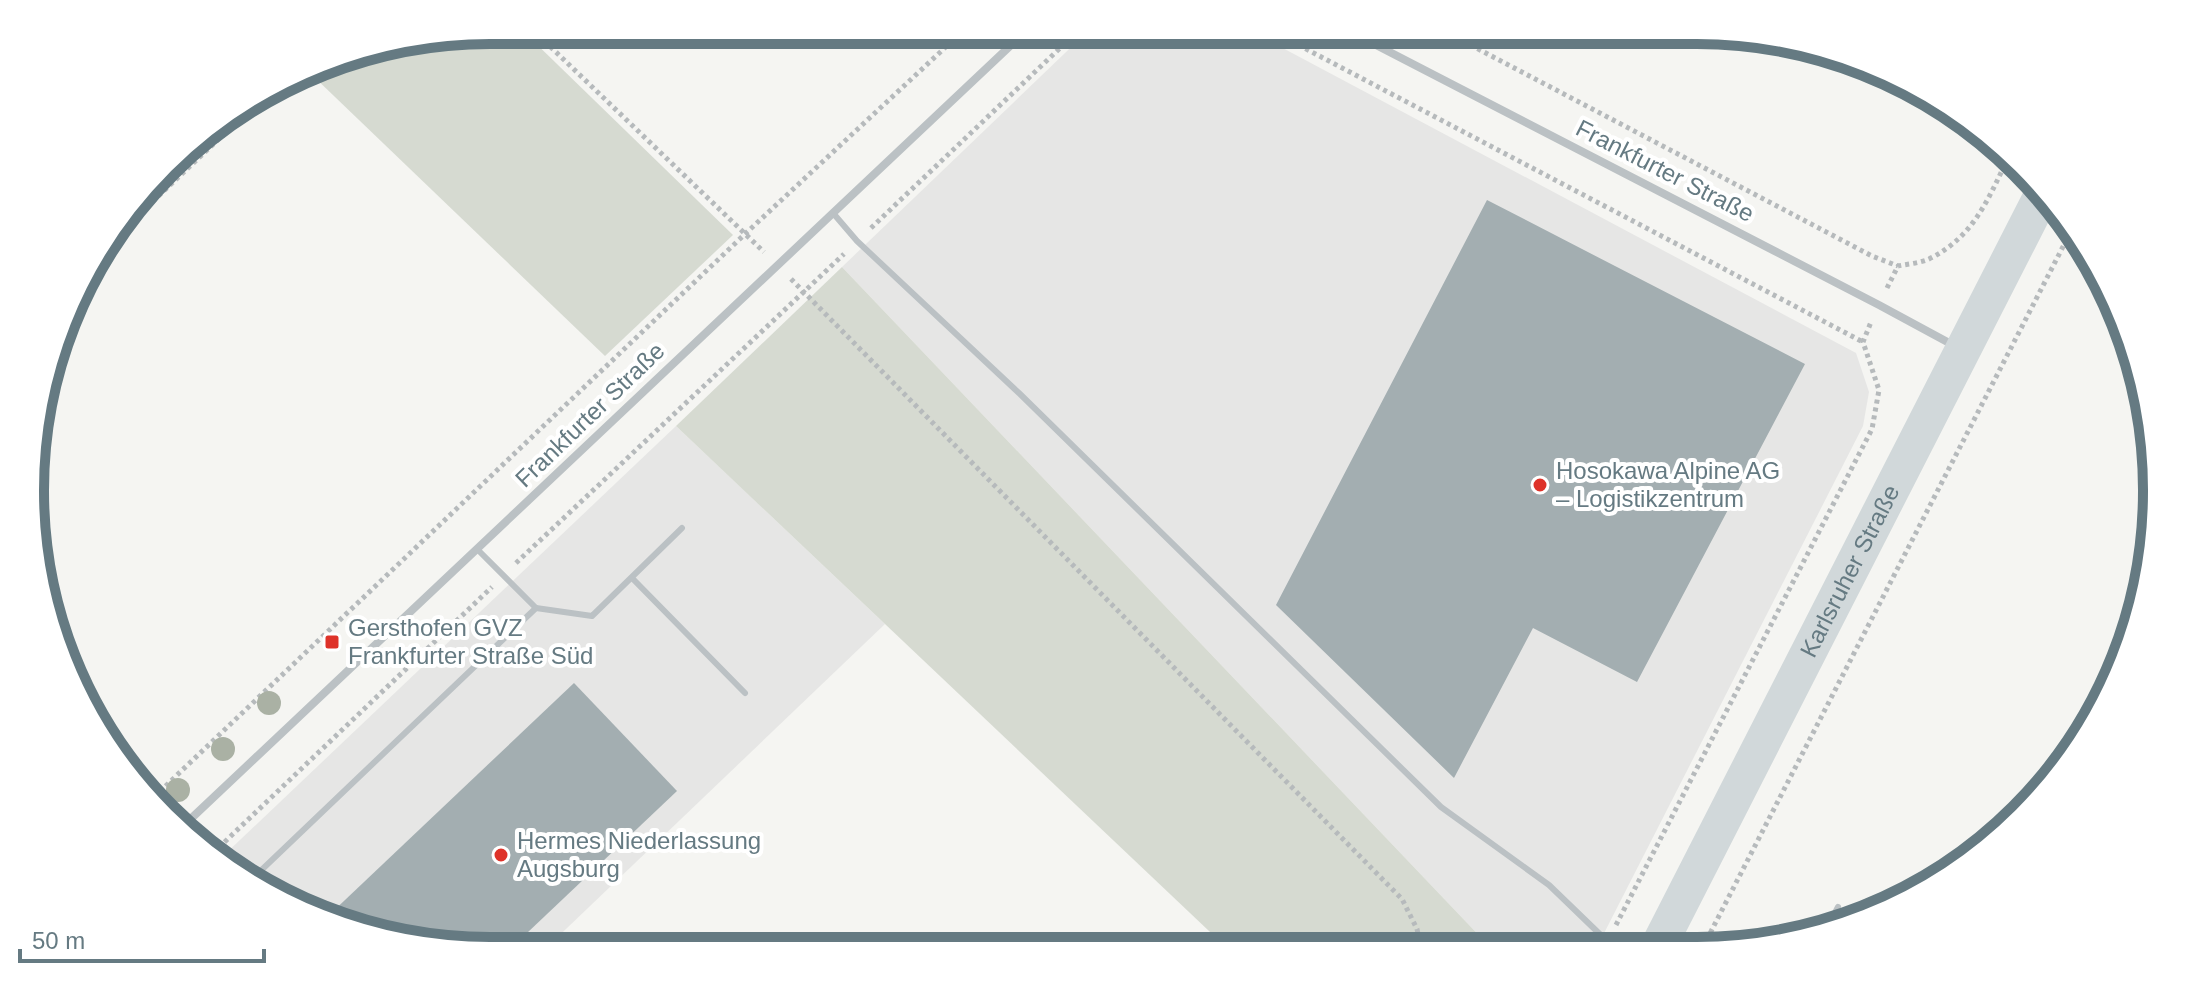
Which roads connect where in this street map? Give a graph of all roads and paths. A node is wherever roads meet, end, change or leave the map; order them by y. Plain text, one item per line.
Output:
1 (548, 44) edge
2 (949, 44) edge
3 (1012, 44) edge
4 (1064, 44) edge
5 (1297, 44) edge
6 (1374, 44) edge
7 (1469, 44) edge
8 (233, 125) edge
9 (2004, 167) edge
10 (2038, 203) edge
11 (143, 210) edge
12 (833, 213) junction
13 (745, 234) junction
14 (2066, 240) edge
15 (857, 241) junction
16 (777, 264) junction
17 (1898, 266) junction
18 (805, 292) junction
19 (1879, 305) junction
20 (1863, 342) junction
21 (1964, 351) junction
22 (682, 528) dead end
23 (478, 550) junction
24 (503, 576) junction
25 (632, 578) junction
26 (536, 608) junction
27 (326, 634) junction
28 (332, 642) dead end
29 (745, 693) dead end
30 (161, 791) edge
31 (190, 820) edge
32 (220, 846) edge
33 (259, 872) edge
34 (1838, 907) dead end
35 (1834, 915) edge
36 (1419, 937) edge
37 (1603, 937) edge
38 (1611, 937) edge
39 (1668, 937) edge
40 (1708, 937) edge

1 - 13 path
2 - 13 path
3 - 12 street, Frankfurter Straße
4 - 15 path
5 - 20 path
6 - 19 street, Frankfurter Straße
7 - 17 path
8 - 11 path
9 - 17 path
10 - 21 street, Karlsruher Straße
12 - 15 lane
12 - 16 street, Frankfurter Straße
13 - 16 path
13 - 27 path
14 - 40 path
15 - 18 path
15 - 37 lane
16 - 18 path
16 - 23 street, Frankfurter Straße
17 - 19 path
18 - 24 path
18 - 36 path
19 - 20 path
19 - 21 street, Frankfurter Straße
20 - 38 path
21 - 39 street, Karlsruher Straße
22 - 25 lane
23 - 24 lane
23 - 31 street, Frankfurter Straße
24 - 26 lane
24 - 32 path
25 - 26 lane
25 - 29 lane
26 - 33 lane
27 - 28 path
27 - 30 path
34 - 35 lane

